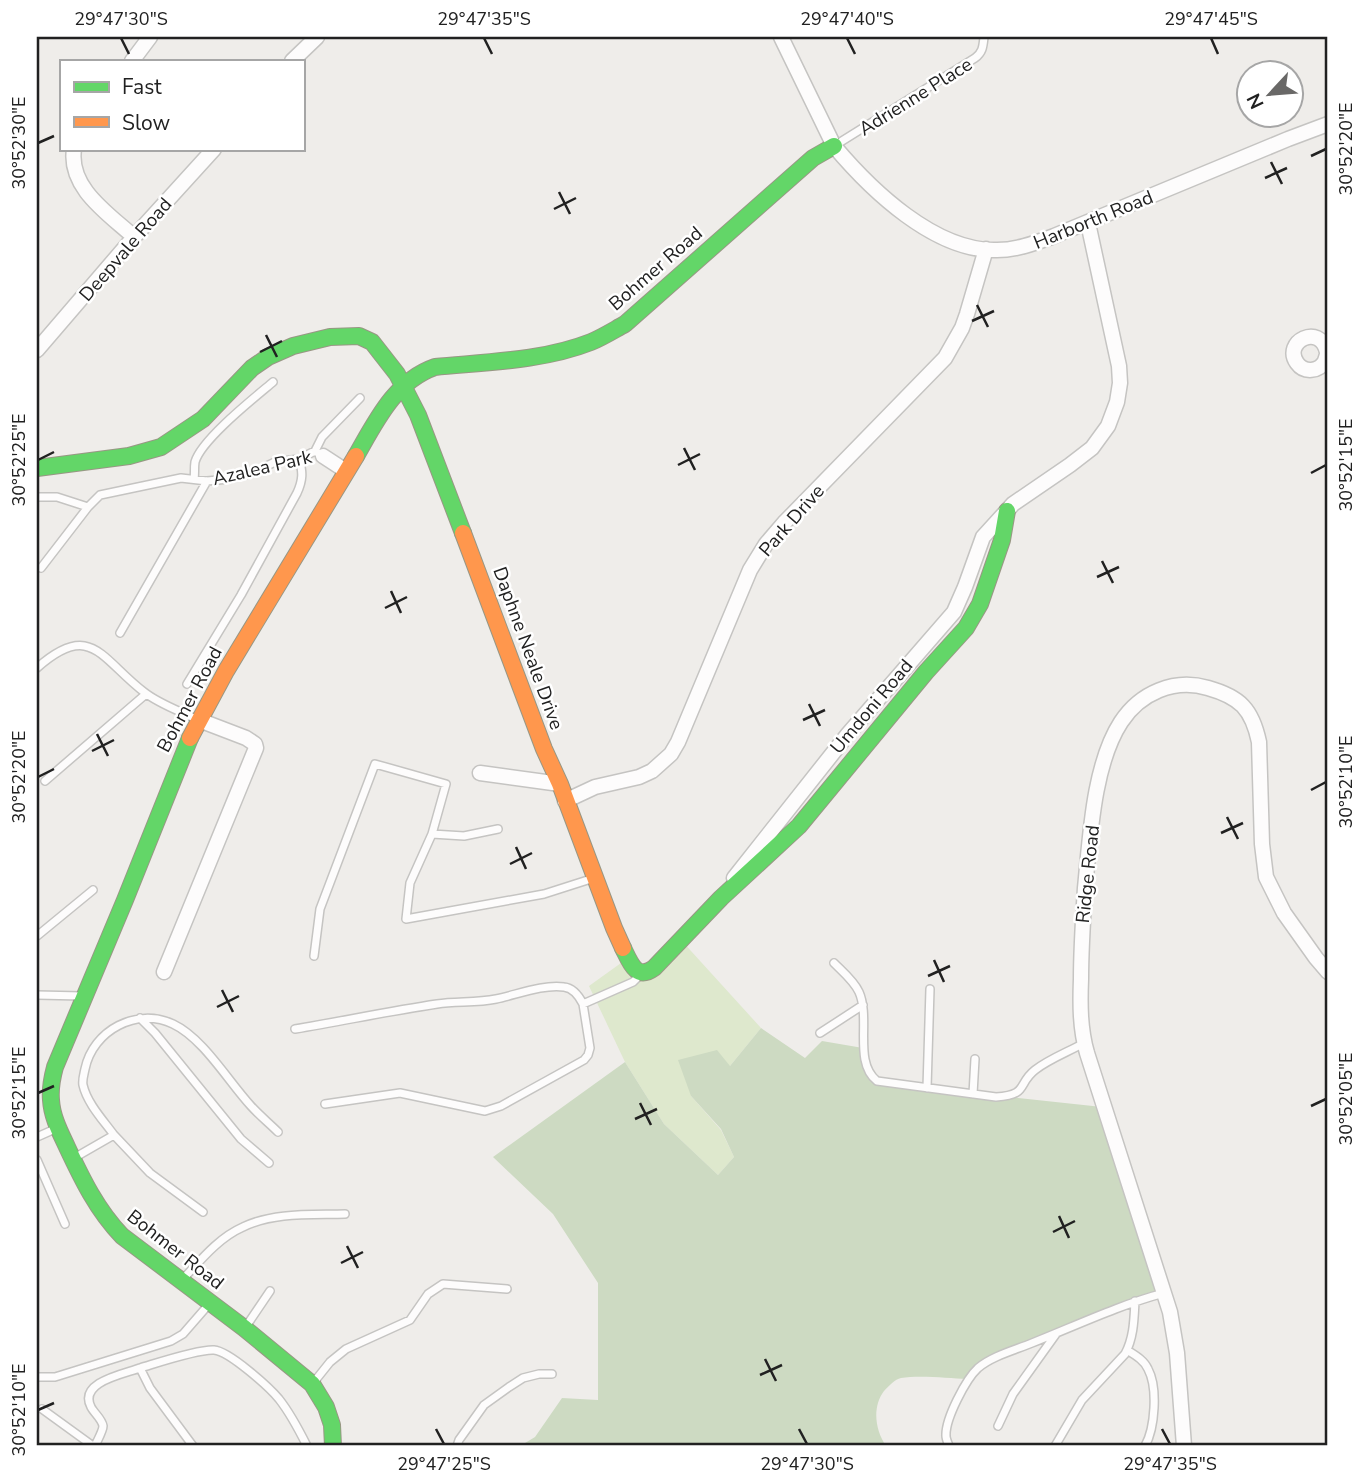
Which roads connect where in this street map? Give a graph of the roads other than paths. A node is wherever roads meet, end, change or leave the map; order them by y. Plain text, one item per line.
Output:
1 (150, 37) edge
2 (317, 37) edge
3 (781, 37) edge
4 (984, 37) edge
5 (133, 60) edge
6 (293, 60) edge
7 (1328, 124) edge
8 (834, 146) junction
9 (74, 150) edge
10 (213, 150) edge
11 (1088, 223) junction
12 (134, 237) junction
13 (986, 249) junction
14 (37, 350) edge
15 (272, 382) dead end
16 (403, 385) junction
17 (360, 398) dead end
18 (319, 454) junction
19 (299, 459) junction
20 (37, 468) edge
21 (346, 471) junction
22 (194, 479) junction
23 (207, 481) junction
24 (37, 497) edge
25 (88, 507) junction
26 (1007, 511) joint
27 (41, 568) dead end
28 (120, 633) dead end
29 (37, 668) edge
30 (187, 684) dead end
31 (146, 694) junction
32 (199, 720) junction
33 (480, 773) dead end
34 (45, 780) dead end
35 (560, 784) junction
36 (565, 801) junction
37 (498, 829) dead end
38 (432, 834) junction
39 (594, 877) junction
40 (93, 890) dead end
41 (37, 936) edge
42 (314, 956) dead end
43 (834, 963) dead end
44 (164, 972) dead end
45 (1328, 972) edge
46 (642, 973) junction
47 (930, 989) dead end
48 (37, 995) edge
49 (86, 996) junction
50 (583, 1004) junction
51 (863, 1005) junction
52 (140, 1018) junction
53 (295, 1030) dead end
54 (820, 1033) dead end
55 (1084, 1043) junction
56 (975, 1059) dead end
57 (926, 1088) junction
58 (973, 1094) junction
59 (325, 1104) dead end
60 (58, 1128) junction
61 (278, 1132) dead end
62 (114, 1135) junction
63 (37, 1137) edge
64 (73, 1159) junction
65 (37, 1160) edge
66 (268, 1163) dead end
67 (203, 1212) dead end
68 (345, 1214) dead end
69 (65, 1224) dead end
70 (181, 1281) junction
71 (508, 1289) dead end
72 (270, 1291) dead end
73 (1164, 1293) junction
74 (1135, 1301) junction
75 (210, 1302) junction
76 (244, 1328) junction
77 (1056, 1333) junction
78 (1127, 1350) junction
79 (140, 1368) junction
80 (552, 1374) dead end
81 (37, 1377) edge
82 (312, 1384) junction
83 (42, 1409) dead end
84 (998, 1426) dead end
85 (94, 1446) edge
86 (193, 1446) edge
87 (307, 1446) edge
88 (333, 1446) edge
89 (457, 1446) edge
90 (949, 1446) edge
91 (1055, 1446) edge
92 (1146, 1446) edge
93 (1184, 1446) edge

1 - 5 street
2 - 6 street
3 - 8 street, Harborth Road
4 - 8 lane, Adrienne Place
7 - 11 street, Harborth Road
8 - 13 street, Harborth Road
8 - 16 street, Bohmer Road
9 - 12 street
10 - 12 street, Deepvale Road
11 - 13 street, Harborth Road
11 - 26 street, Umdoni Road
12 - 14 street, Deepvale Road
13 - 36 street, Park Drive
15 - 22 lane
16 - 20 street, Daphne Neale Drive
16 - 21 street, Bohmer Road
16 - 35 street, Daphne Neale Drive
17 - 18 lane
18 - 19 lane, Azalea Park
18 - 21 street, Azalea Park
19 - 23 lane, Azalea Park
19 - 30 lane
21 - 32 street, Bohmer Road
22 - 23 lane, Azalea Park
22 - 25 lane, Azalea Park
23 - 28 lane
24 - 25 lane
25 - 27 lane, Azalea Park
26 - 46 street, Umdoni Road
29 - 31 lane
31 - 32 lane
31 - 34 lane
32 - 44 street
32 - 49 street, Bohmer Road
33 - 35 street
35 - 36 street, Daphne Neale Drive
36 - 39 street, Daphne Neale Drive
37 - 38 lane
38 - 39 lane
38 - 42 lane
39 - 46 street, Daphne Neale Drive
40 - 41 lane
43 - 51 lane
45 - 55 street, Ridge Road
46 - 50 lane
47 - 57 lane
48 - 49 lane
49 - 60 street, Bohmer Road
50 - 53 lane
50 - 59 lane
51 - 54 lane
51 - 57 lane
52 - 61 lane
52 - 62 lane
52 - 66 lane
55 - 58 lane
55 - 73 street, Ridge Road
56 - 58 lane
57 - 58 lane
60 - 63 lane
60 - 64 street, Bohmer Road
62 - 64 lane
62 - 67 lane
64 - 70 street, Bohmer Road
65 - 69 lane
68 - 70 lane
70 - 75 street, Bohmer Road
71 - 82 lane
72 - 76 lane
73 - 74 lane
73 - 93 street, Ridge Road
74 - 77 lane
74 - 78 lane
75 - 76 street, Bohmer Road
75 - 81 lane
76 - 82 street, Bohmer Road
77 - 84 lane
77 - 90 lane
78 - 91 lane
78 - 92 lane
79 - 85 lane
79 - 86 lane
79 - 87 lane
80 - 89 lane
82 - 88 street, Bohmer Road
83 - 85 lane

